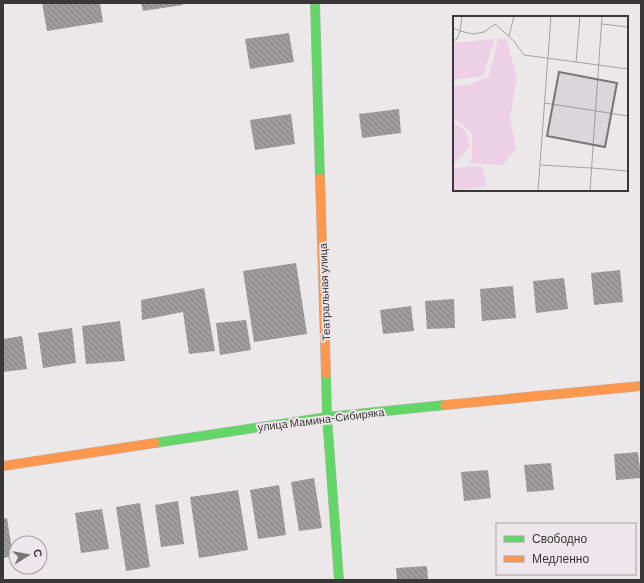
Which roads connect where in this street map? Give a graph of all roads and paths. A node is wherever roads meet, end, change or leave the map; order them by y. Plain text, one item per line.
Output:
1 (315, 3) edge
2 (641, 386) edge
3 (327, 417) junction
4 (3, 466) edge
5 (339, 580) edge

1 - 3 main road, Театральная улица
2 - 3 main road, улица Мамина-Сибиряка
3 - 4 main road, улица Мамина-Сибиряка
3 - 5 main road, Театральная улица

